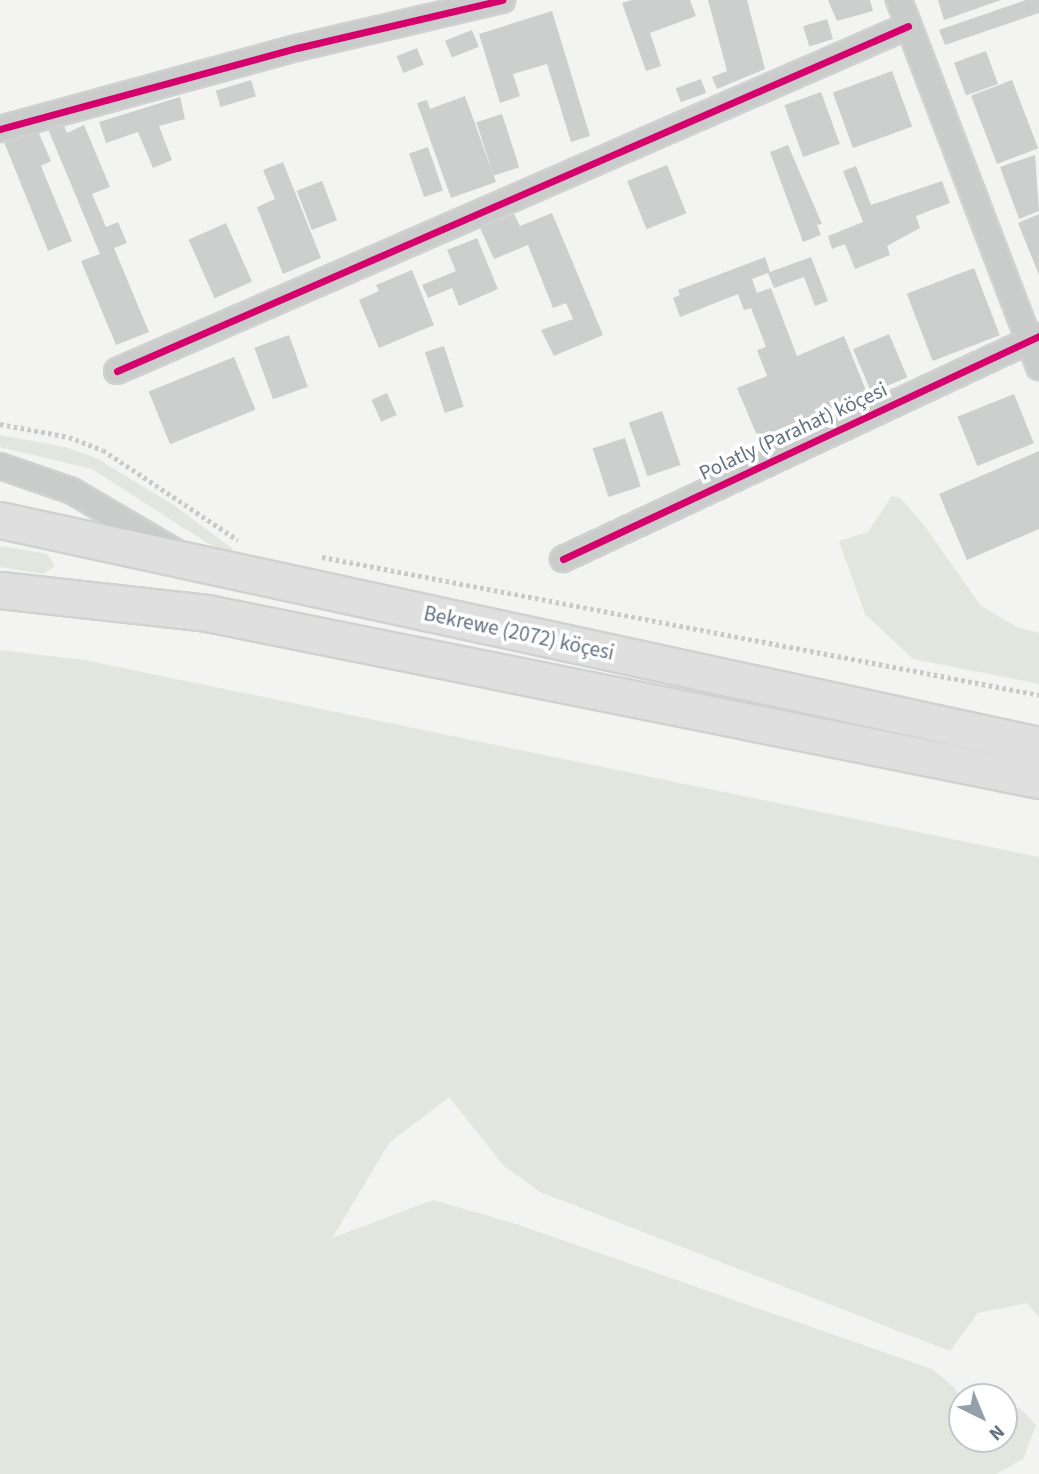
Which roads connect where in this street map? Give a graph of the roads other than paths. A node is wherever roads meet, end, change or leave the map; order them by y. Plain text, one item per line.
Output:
1 (502, 0) edge
2 (899, 0) edge
3 (908, 26) junction
4 (0, 129) edge
5 (1034, 338) edge
6 (1039, 367) edge
7 (117, 371) dead end
8 (0, 466) edge
9 (0, 520) edge
10 (563, 559) dead end
11 (194, 563) junction
12 (0, 590) edge
13 (1039, 745) edge
14 (1039, 780) edge

1 - 4 street
2 - 3 street
3 - 5 street
3 - 7 street
5 - 6 street
5 - 10 street, Polatly (Parahat) köçesi
8 - 11 street
9 - 11 main road, Bekrewe (2072) köçesi
11 - 13 main road, Bekrewe (2072) köçesi
12 - 14 main road, Bekrewe (2072) köçesi

